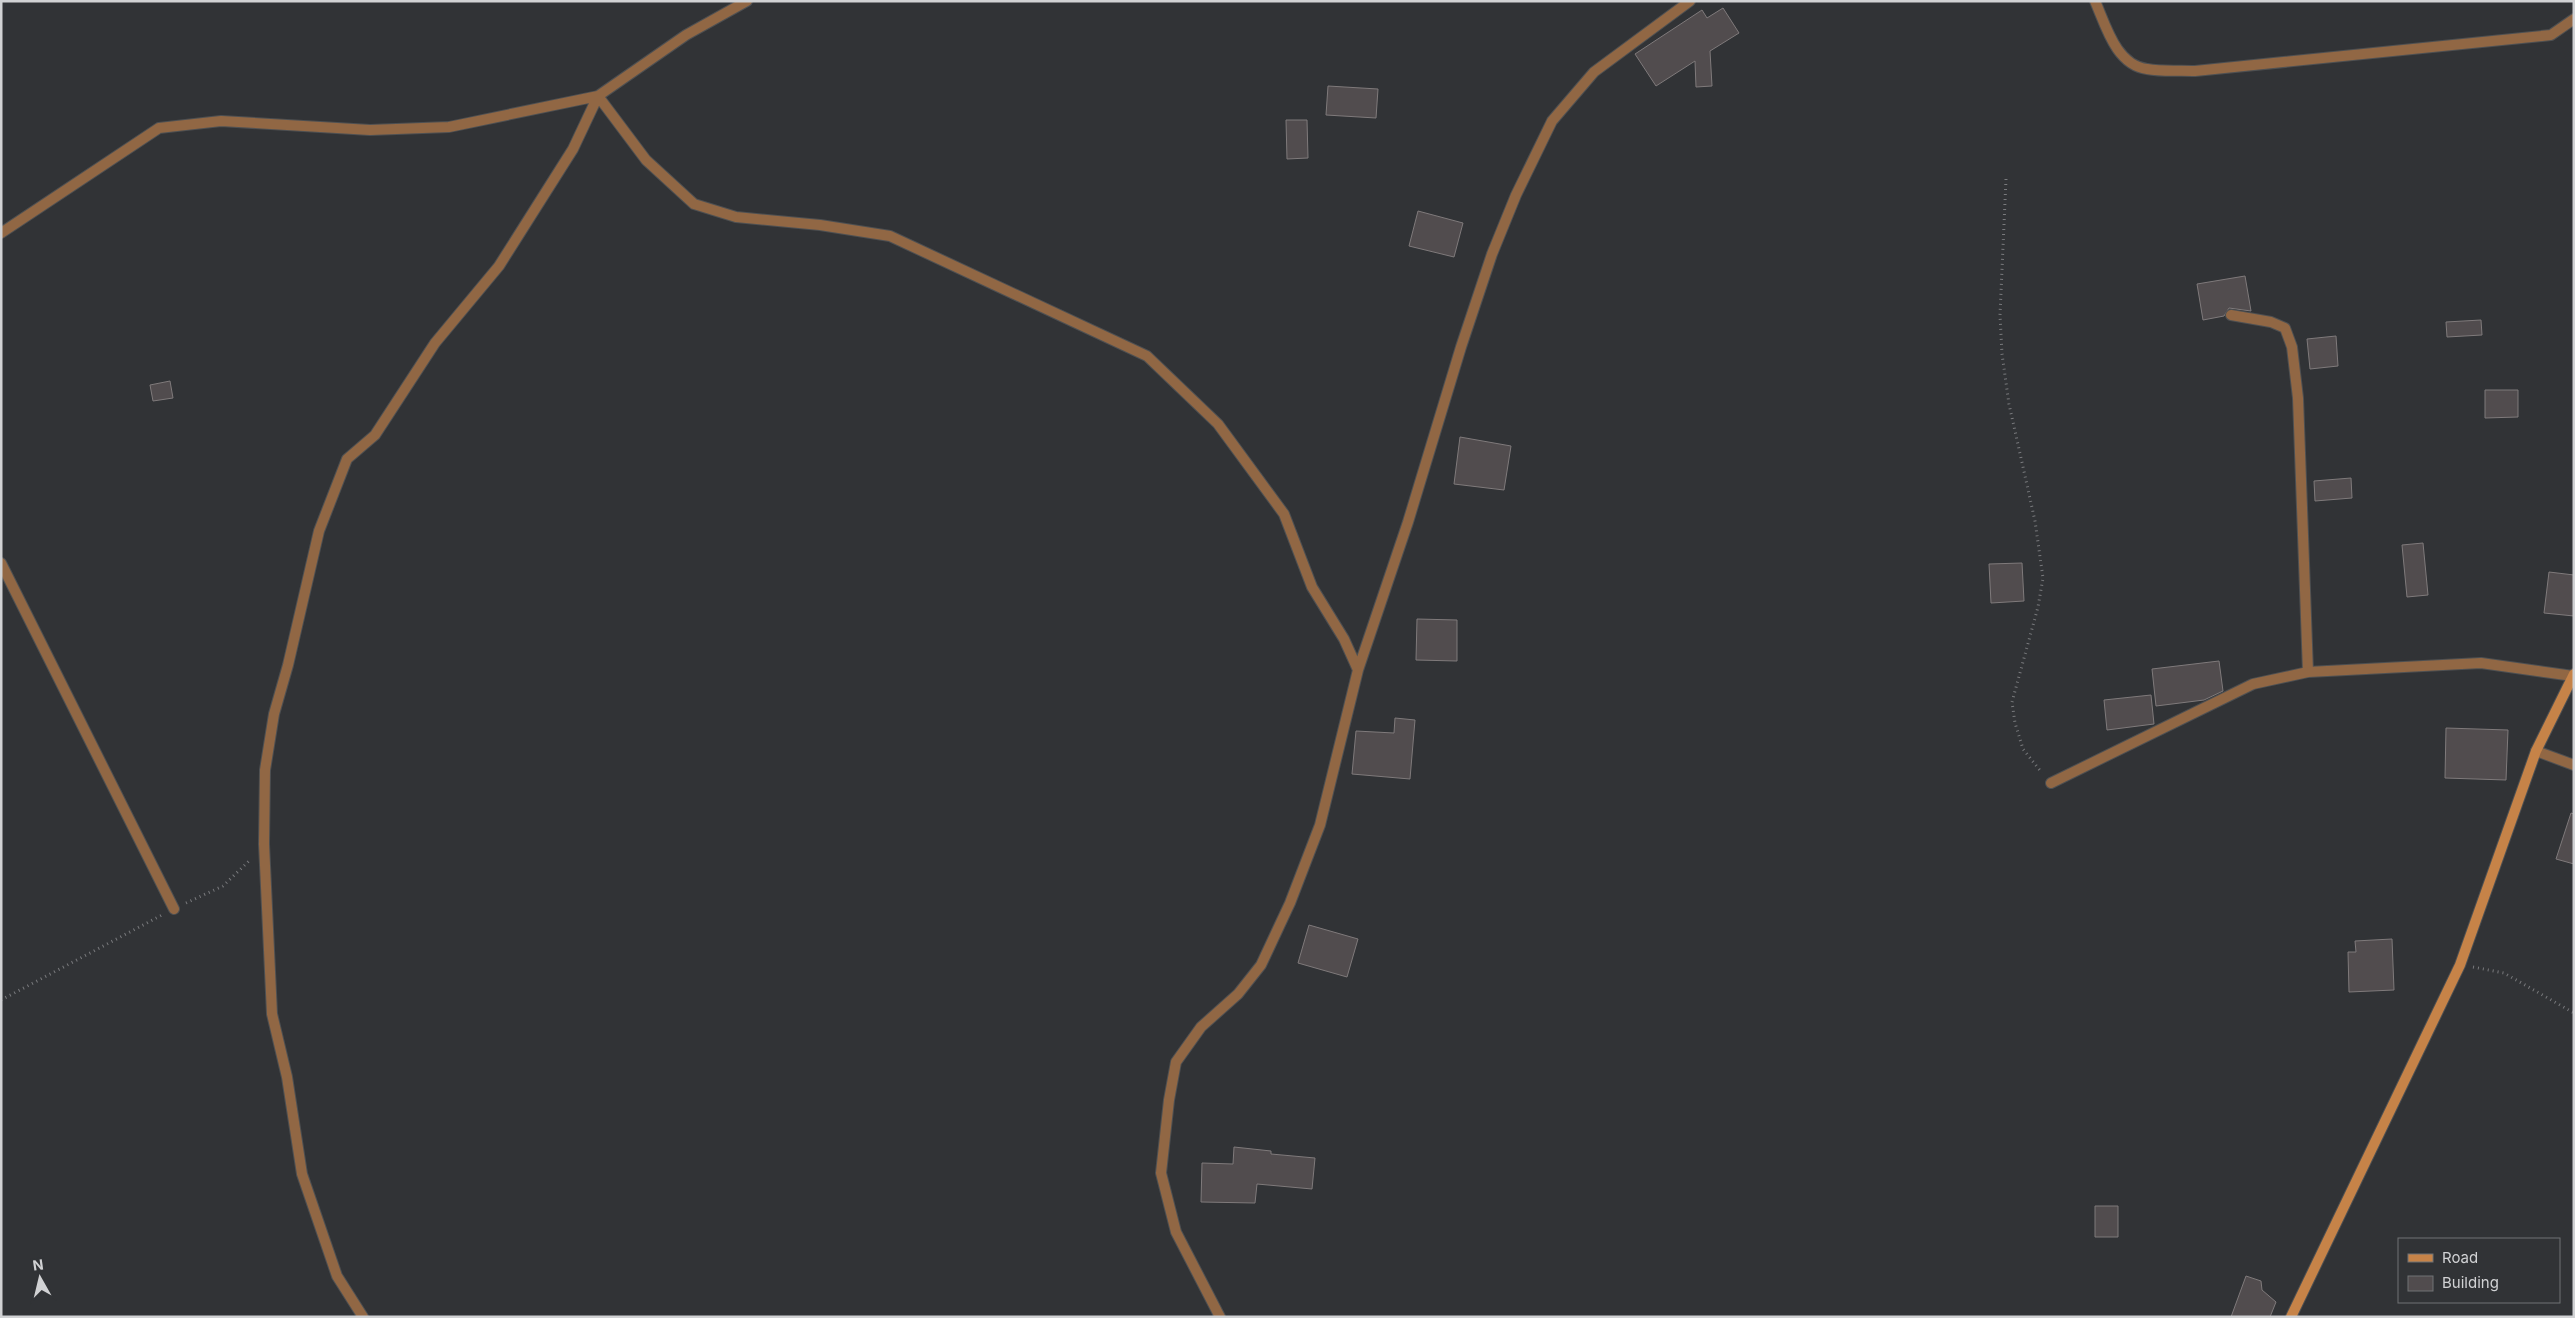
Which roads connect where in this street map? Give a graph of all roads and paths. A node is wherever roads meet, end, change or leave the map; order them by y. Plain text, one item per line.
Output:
1 (747, 1) edge
2 (1690, 1) edge
3 (2095, 1) edge
4 (2574, 19) edge
5 (598, 96) junction
6 (2006, 179) dead end
7 (1, 233) edge
8 (2231, 316) dead end
9 (1, 563) edge
10 (1358, 670) junction
11 (2308, 672) junction
12 (2573, 675) edge
13 (2536, 751) junction
14 (2574, 765) edge
15 (2051, 783) joint
16 (264, 844) junction
17 (174, 909) junction
18 (2460, 965) junction
19 (1, 1000) edge
20 (2574, 1013) edge
21 (363, 1317) edge
22 (1220, 1317) edge
23 (2291, 1317) edge

1 - 5 street
2 - 10 street
3 - 4 street
5 - 7 street
5 - 10 street
5 - 16 street
6 - 15 path
8 - 11 street
9 - 17 street
10 - 22 street
11 - 12 street
11 - 15 street
12 - 13 street
13 - 14 street
13 - 18 street
16 - 17 path
16 - 21 street
17 - 19 path
18 - 20 path
18 - 23 street

